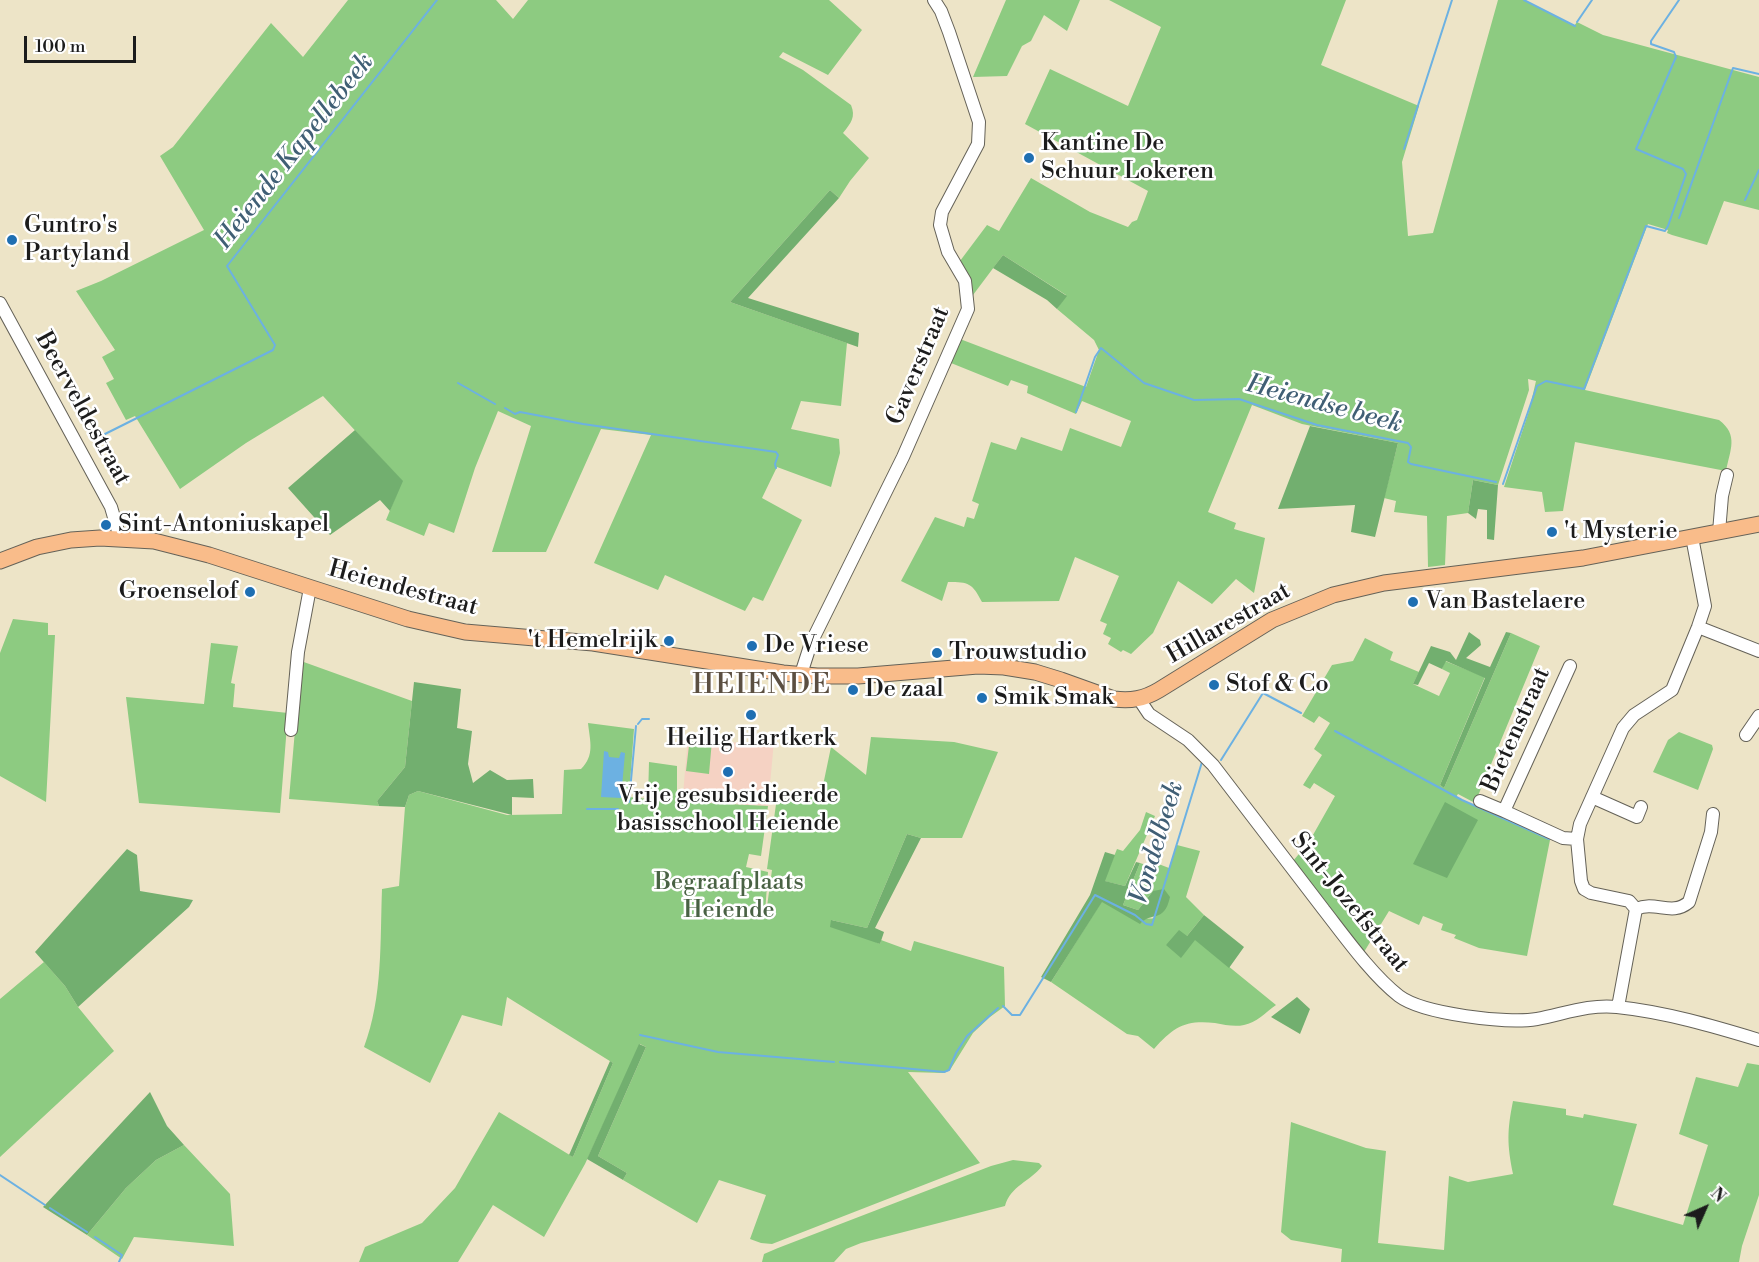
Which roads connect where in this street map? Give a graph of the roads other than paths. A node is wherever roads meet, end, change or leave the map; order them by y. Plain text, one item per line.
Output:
1 (934, 0) edge
2 (0, 303) edge
3 (1727, 475) dead end
4 (1759, 524) edge
5 (1719, 532) junction
6 (1692, 537) junction
7 (120, 538) junction
8 (0, 561) edge
9 (310, 588) junction
10 (1698, 627) junction
11 (1759, 651) edge
12 (1569, 666) dead end
13 (801, 674) junction
14 (1139, 699) junction
15 (1759, 716) edge
16 (291, 730) dead end
17 (1746, 735) dead end
18 (1592, 797) junction
19 (1480, 801) dead end
20 (1641, 807) dead end
21 (1504, 811) junction
22 (1713, 814) dead end
23 (1577, 839) junction
24 (1636, 909) junction
25 (1618, 1007) junction
26 (1759, 1040) edge

1 - 13 street, Gaverstraat
2 - 7 street, Beerveldestraat
3 - 5 street
4 - 5 main road, Hillarestraat
5 - 6 main road, Hillarestraat
6 - 10 street
6 - 14 main road, Hillarestraat
7 - 8 main road, Heiendestraat
7 - 9 main road, Heiendestraat
9 - 13 main road, Heiendestraat
9 - 16 street
10 - 11 street
10 - 18 street
12 - 21 street, Bietenstraat
13 - 14 main road, Hillarestraat
14 - 25 street, Sint-Jozefstraat
15 - 17 street
18 - 20 street
18 - 23 street
19 - 21 street, Bietenstraat
21 - 23 street, Bietenstraat
22 - 24 street
23 - 24 street
24 - 25 street
25 - 26 street, Sint-Jozefstraat

